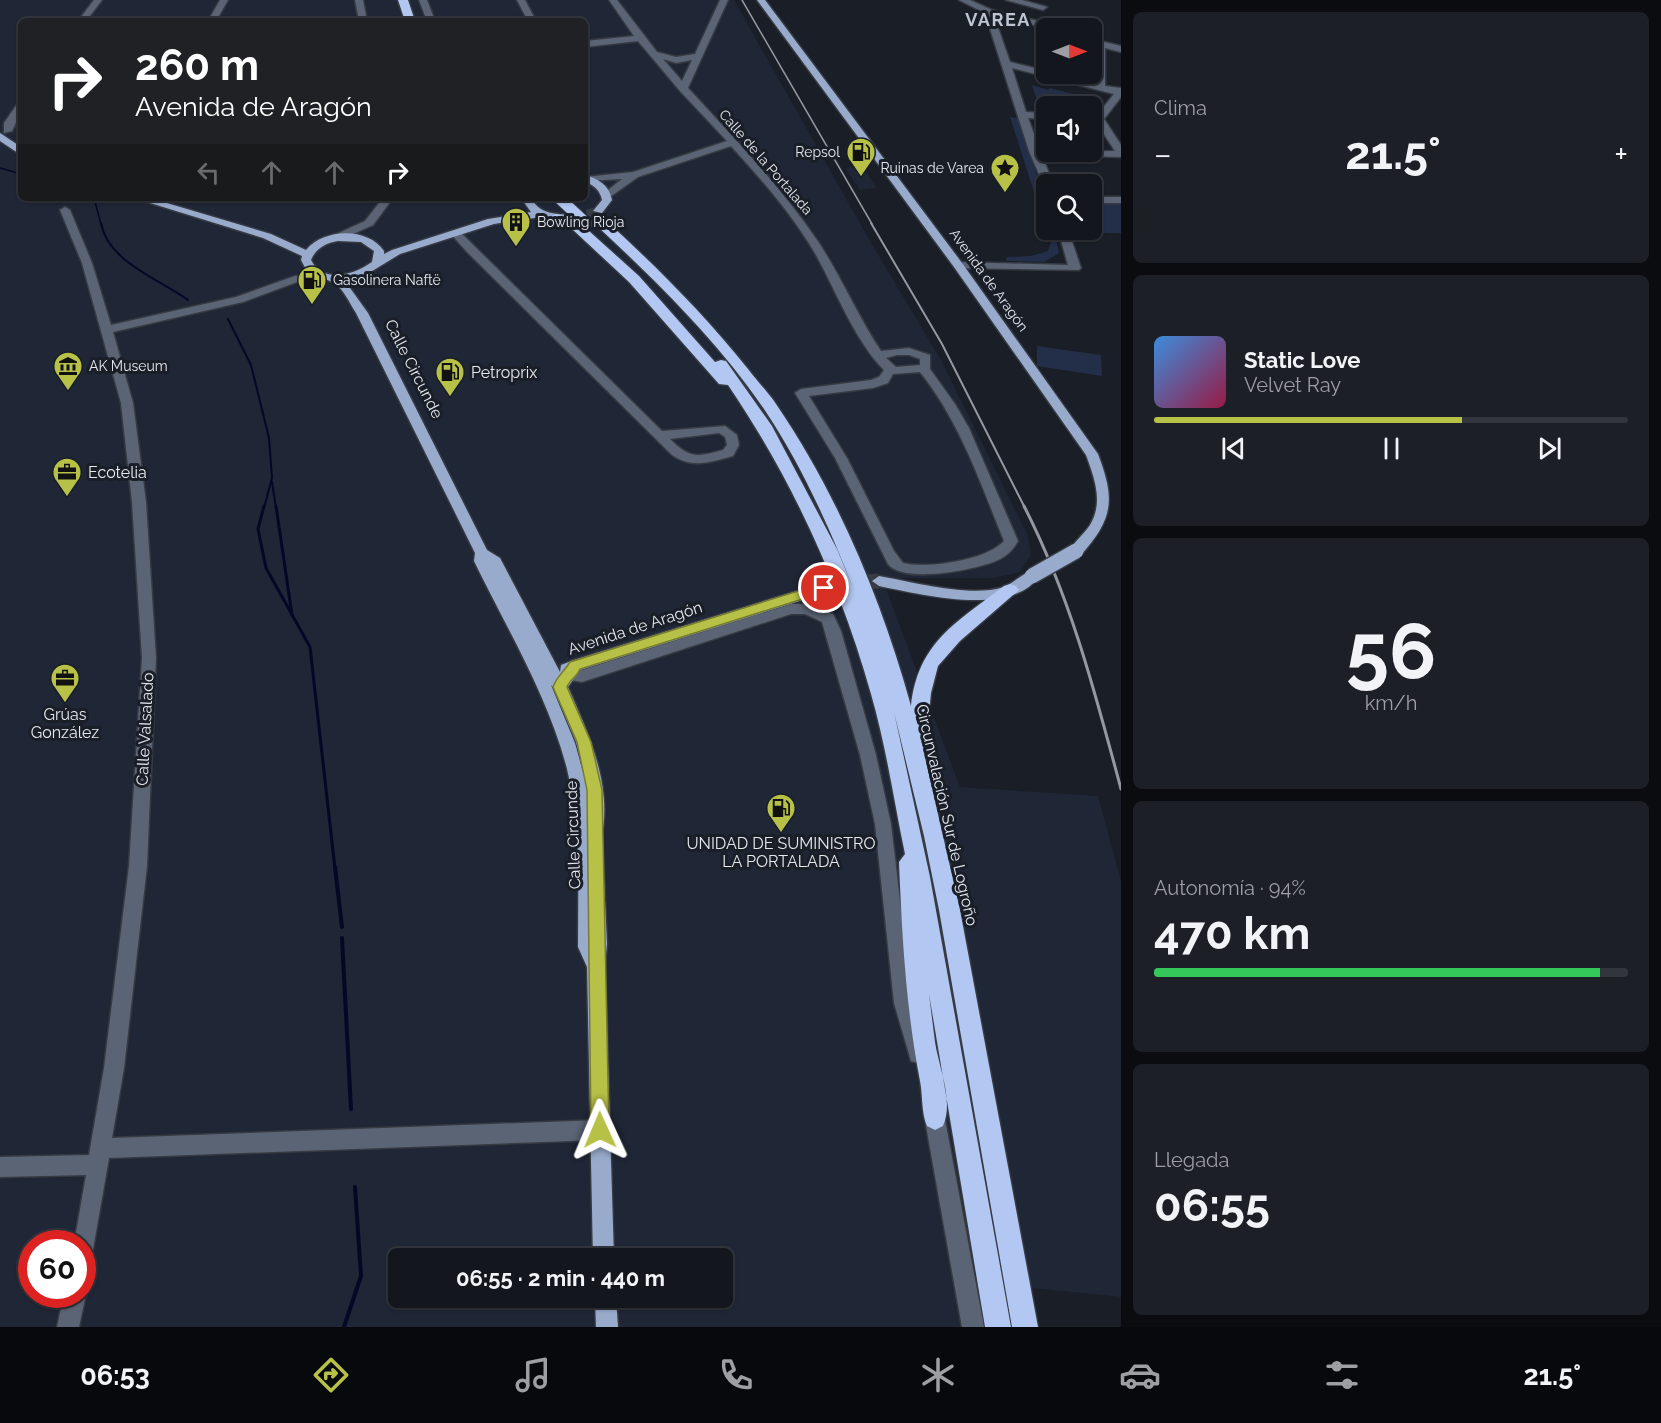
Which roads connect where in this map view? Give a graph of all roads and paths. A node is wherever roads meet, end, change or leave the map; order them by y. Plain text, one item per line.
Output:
1 (98, 0) edge
2 (224, 0) edge
3 (359, 0) edge
4 (403, 0) edge
5 (423, 0) edge
6 (521, 0) edge
7 (612, 0) edge
8 (724, 0) edge
9 (761, 0) edge
10 (963, 0) edge
11 (989, 0) edge
12 (1010, 0) edge
13 (972, 5) junction
14 (1043, 7) dead end
15 (989, 12) junction
16 (84, 18) edge
17 (214, 18) edge
18 (362, 18) edge
19 (410, 18) edge
20 (430, 18) edge
21 (530, 18) edge
22 (1036, 23) edge
23 (639, 38) junction
24 (588, 44) edge
25 (1102, 45) edge
26 (1121, 49) edge
27 (654, 54) junction
28 (698, 56) junction
29 (1007, 64) junction
30 (1100, 84) edge
31 (1100, 87) junction
32 (683, 89) junction
33 (1121, 92) edge
34 (18, 105) edge
35 (18, 108) edge
36 (1102, 111) edge
37 (0, 114) edge
38 (1023, 115) junction
39 (1036, 116) edge
40 (713, 122) junction
41 (1102, 128) edge
42 (2, 131) edge
43 (18, 140) edge
44 (731, 143) junction
45 (18, 149) edge
46 (1035, 151) joint
47 (701, 153) junction
48 (1102, 153) edge
49 (742, 154) junction
50 (1121, 154) edge
51 (1044, 174) edge
52 (634, 175) junction
53 (588, 178) edge
54 (588, 179) edge
55 (1102, 200) edge
56 (1121, 200) edge
57 (149, 201) edge
58 (171, 201) edge
59 (386, 201) edge
60 (522, 201) edge
61 (527, 201) edge
62 (567, 201) edge
63 (578, 201) edge
64 (65, 210) dead end
65 (595, 213) junction
66 (541, 214) junction
67 (557, 218) junction
68 (492, 221) junction
69 (369, 223) junction
70 (455, 233) junction
71 (336, 238) junction
72 (1066, 240) edge
73 (320, 242) junction
74 (372, 243) junction
75 (421, 244) junction
76 (307, 260) junction
77 (377, 264) junction
78 (958, 265) junction
79 (363, 274) junction
80 (330, 278) junction
81 (295, 279) junction
82 (356, 302) junction
83 (106, 330) junction
84 (879, 356) junction
85 (923, 368) junction
86 (890, 369) junction
87 (658, 436) junction
88 (777, 453) junction
89 (482, 553) junction
90 (899, 567) junction
91 (1032, 576) junction
92 (908, 581) junction
93 (824, 588) tunnel mouth
94 (1011, 590) junction
95 (513, 625) junction
96 (561, 675) junction
97 (567, 743) junction
98 (916, 753) junction
99 (910, 828) junction
100 (596, 965) junction
101 (935, 1118) junction
102 (600, 1130) junction
103 (100, 1157) junction
104 (0, 1167) edge
105 (87, 1230) edge
106 (604, 1248) edge
107 (72, 1308) edge
108 (606, 1308) edge
109 (68, 1327) edge
110 (607, 1327) edge
111 (973, 1327) edge
112 (998, 1327) edge
113 (1025, 1327) edge

1 - 16 street
2 - 17 street
3 - 18 street
4 - 19 highway
5 - 20 street
6 - 21 street
7 - 23 street, Calle de la Portalada
8 - 28 street
9 - 78 main road, Avenida de Aragón
10 - 13 street
11 - 13 street
12 - 14 street
13 - 15 street
15 - 22 street
15 - 29 street
23 - 24 street
23 - 27 street, Calle de la Portalada
25 - 26 street
27 - 28 street
27 - 32 street, Calle de la Portalada
28 - 32 street
29 - 31 street
29 - 38 street
30 - 31 street
31 - 33 street
32 - 40 street, Calle de la Portalada
33 - 36 street
34 - 37 street
35 - 42 street
38 - 39 street
38 - 46 street
40 - 44 street, Calle de la Portalada
40 - 47 street
41 - 50 street
42 - 43 main road
42 - 45 main road
44 - 47 street
44 - 49 street, Calle de la Portalada
46 - 51 street
47 - 49 street
47 - 52 street
48 - 50 street
49 - 84 street, Calle de la Portalada
52 - 53 street
52 - 65 street
54 - 65 main road
55 - 56 street
57 - 76 main road, Calle Circunde
58 - 73 main road
59 - 69 street
60 - 68 main road
61 - 66 main road
62 - 65 highway, Circunvalación Sur de Logroño, bridge
63 - 65 highway, Circunvalación Sur de Logroño
64 - 83 street, Calle Valsalado
65 - 67 main road
65 - 88 highway, Circunvalación Sur de Logroño
65 - 98 highway, Circunvalación Sur de Logroño
66 - 67 main road
66 - 68 main road
67 - 88 highway
68 - 70 main road
69 - 71 street
69 - 74 street
70 - 75 main road
70 - 87 street
71 - 73 main road
71 - 74 main road
72 - 78 street
73 - 76 main road
74 - 75 main road
74 - 77 main road
75 - 77 main road
76 - 80 main road, Calle Circunde
76 - 81 street
77 - 79 main road
78 - 91 main road, Avenida de Aragón, bridge
79 - 80 main road
79 - 82 main road
80 - 81 street
80 - 82 main road, Calle Circunde
81 - 83 street
82 - 89 main road, Calle Circunde
83 - 103 street, Calle Valsalado
84 - 85 street
84 - 86 street, Calle de la Portalada
85 - 86 street
85 - 90 street
86 - 90 street
87 - 87 street
88 - 99 highway, Circunvalación Sur de Logroño
89 - 95 main road, Calle Circunde
89 - 96 main road, Calle Circunde
90 - 92 street
91 - 92 main road, Avenida de Aragón
91 - 94 main road, Avenida de Aragón
92 - 94 main road, Avenida de Aragón
93 - 96 main road, Avenida de Aragón
94 - 98 highway
95 - 96 main road
95 - 97 main road, Calle Circunde
96 - 97 main road
96 - 100 main road, Calle Circunde
96 - 101 street
97 - 100 main road, Calle Circunde
98 - 113 highway, Circunvalación Sur de Logroño
99 - 101 highway
99 - 112 highway, Circunvalación Sur de Logroño
100 - 102 main road, Calle Circunde
101 - 111 street
102 - 103 street
102 - 106 main road, Calle Circunde
103 - 104 street
103 - 105 street, Calle Valsalado
107 - 109 street
108 - 110 main road

